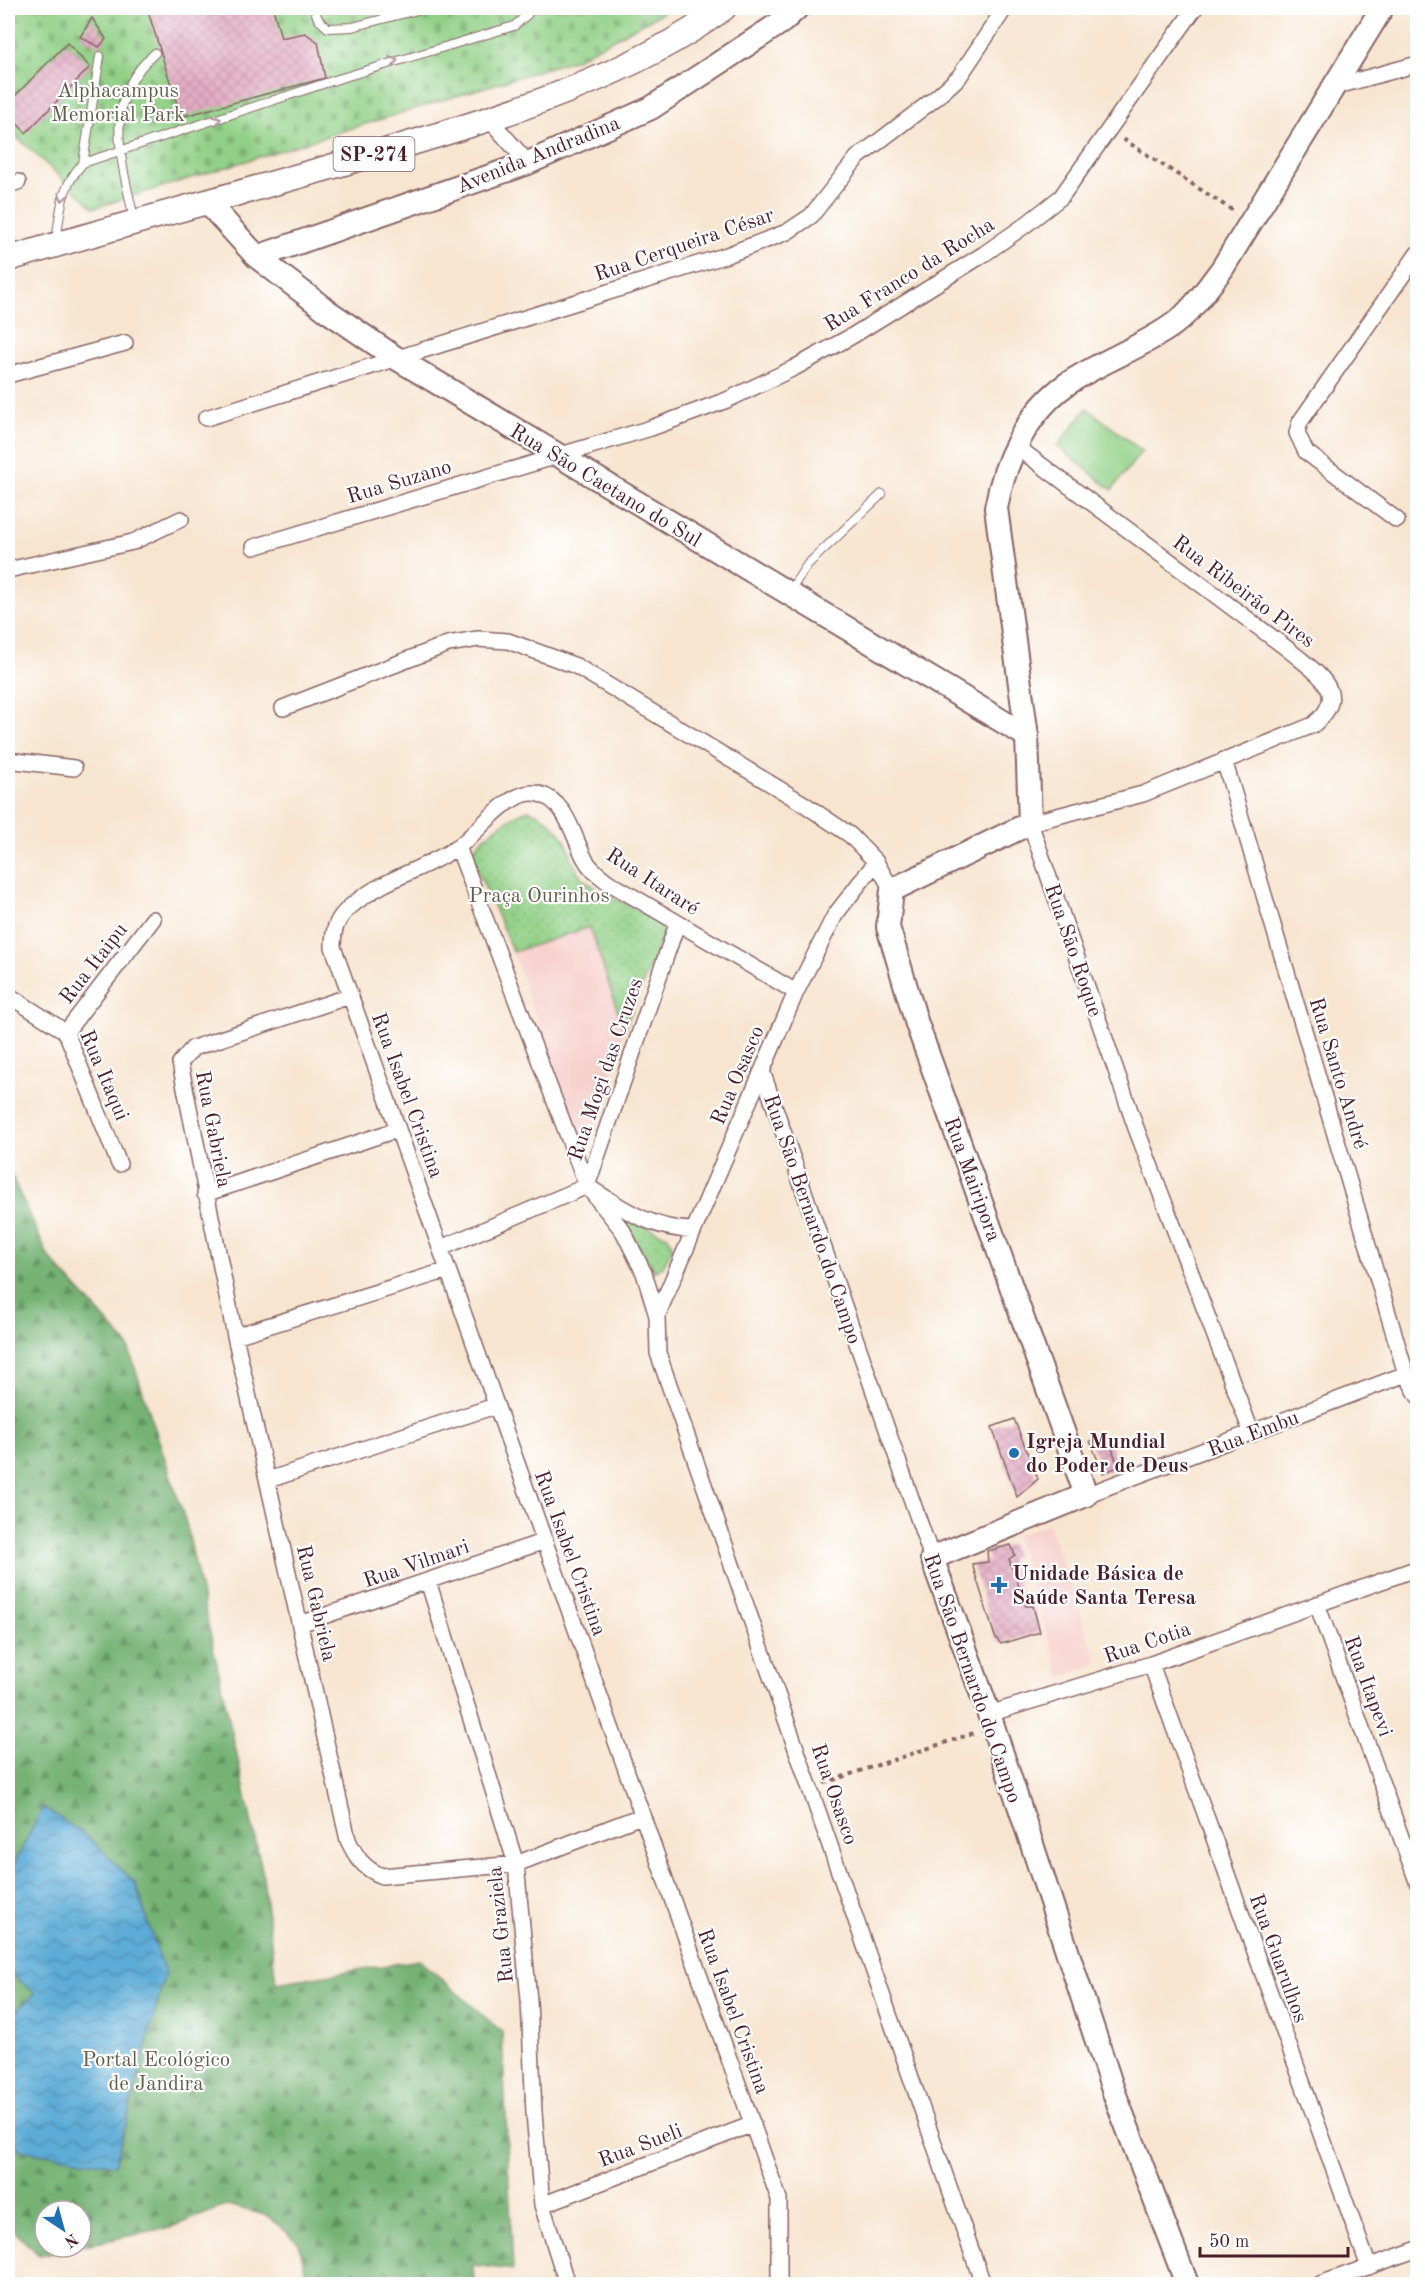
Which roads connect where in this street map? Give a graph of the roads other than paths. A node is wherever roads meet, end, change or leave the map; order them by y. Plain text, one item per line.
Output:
1 (314, 8) edge
2 (425, 8) edge
3 (531, 8) edge
4 (724, 8) edge
5 (797, 8) edge
6 (1005, 8) edge
7 (1195, 8) edge
8 (1382, 8) edge
9 (155, 52) dead end
10 (100, 56) dead end
11 (1418, 64) edge
12 (1330, 88) junction
13 (490, 120) junction
14 (122, 152) junction
15 (528, 163) junction
16 (83, 164) junction
17 (208, 204) junction
18 (135, 224) junction
19 (55, 244) junction
20 (1418, 253) edge
21 (257, 257) junction
22 (8, 259) edge
23 (125, 343) dead end
24 (396, 358) junction
25 (8, 375) edge
26 (206, 418) dead end
27 (1017, 447) junction
28 (556, 456) junction
29 (882, 494) dead end
30 (181, 519) dead end
31 (1397, 520) dead end
32 (254, 547) dead end
33 (8, 570) edge
34 (787, 594) junction
35 (283, 708) dead end
36 (1028, 736) junction
37 (8, 760) edge
38 (1224, 760) junction
39 (74, 768) dead end
40 (1030, 823) junction
41 (458, 847) junction
42 (876, 862) junction
43 (892, 890) junction
44 (153, 920) dead end
45 (677, 924) junction
46 (796, 992) junction
47 (8, 995) edge
48 (350, 996) junction
49 (66, 1032) junction
50 (762, 1071) junction
51 (396, 1130) junction
52 (119, 1164) dead end
53 (587, 1186) junction
54 (205, 1194) junction
55 (693, 1230) junction
56 (441, 1248) junction
57 (448, 1270) junction
58 (657, 1316) junction
59 (235, 1336) junction
60 (1406, 1374) junction
61 (1418, 1396) edge
62 (495, 1406) junction
63 (1252, 1434) junction
64 (268, 1480) junction
65 (1086, 1495) junction
66 (545, 1541) junction
67 (932, 1558) junction
68 (1418, 1568) edge
69 (428, 1581) junction
70 (1317, 1604) junction
71 (300, 1624) junction
72 (1151, 1664) junction
73 (990, 1721) junction
74 (641, 1816) junction
75 (516, 1864) junction
76 (1418, 1884) edge
77 (753, 2124) junction
78 (542, 2205) junction
79 (1418, 2249) edge
80 (1368, 2267) junction
81 (567, 2284) edge
82 (779, 2284) edge
83 (983, 2284) edge
84 (1187, 2284) edge
85 (1320, 2284) edge

1 - 2 lane
14 -> 3 lane
4 - 13 main road, SP-274
5 - 15 street, Avenida Andradina
6 - 24 street, Rua Cerqueira César
7 - 28 street, Rua Franco da Rocha
8 - 12 street, Rua São Roque
9 - 14 lane
10 - 16 lane
11 - 12 street
12 - 27 street, Rua São Roque
13 - 15 street
13 - 17 main road, SP-274
14 - 16 lane
14 - 18 lane
15 - 21 street, Avenida Andradina
16 -> 19 lane
17 - 18 main road, SP-274
17 - 21 street, Rua São Caetano do Sul
18 - 19 main road, SP-274
19 - 22 main road, SP-274
20 - 31 street
21 - 24 street, Rua São Caetano do Sul
23 - 25 street
24 - 26 street, Rua Cerqueira César
24 - 28 street, Rua São Caetano do Sul
27 - 36 street, Rua São Roque
27 - 38 street, Rua Ribeirão Pires
28 - 32 street, Rua Suzano
28 - 34 street, Rua São Caetano do Sul
29 - 34 lane
30 - 33 street
34 - 36 street, Rua São Caetano do Sul
35 - 42 street
36 - 40 street, Rua São Roque
37 - 39 street
38 - 40 street, Rua Ribeirão Pires
38 - 60 street, Rua Santo André
40 - 43 street
40 - 63 street, Rua São Roque
41 - 45 street, Rua Itararé
41 - 48 street, Rua Isabel Cristina
41 - 53 street, Rua Osasco
42 - 43 street
42 - 46 street, Rua Osasco
43 - 65 street, Rua Mairipora
44 - 49 street, Rua Itaipu
45 - 46 street, Rua Itararé
45 - 53 street, Rua Mogi das Cruzes
46 - 50 street, Rua Osasco
47 - 49 street, Rua Itaqui
48 - 51 street, Rua Isabel Cristina
48 - 54 street, Rua Gabriela
49 - 52 street, Rua Itaqui
50 - 55 street, Rua Osasco
50 - 67 street, Rua São Bernardo do Campo
51 - 54 street
51 - 56 street, Rua Isabel Cristina
53 - 55 street, Rua Mogi das Cruzes
53 - 56 street
53 - 58 street, Rua Osasco
54 - 59 street, Rua Gabriela
55 - 58 street, Rua Osasco
56 - 57 street, Rua Isabel Cristina
57 - 59 street
57 - 62 street, Rua Isabel Cristina
58 - 83 street, Rua Osasco
59 - 64 street, Rua Gabriela
60 - 61 street, Rua Santo André
60 - 63 street, Rua Embu
62 - 64 street
62 - 66 street, Rua Isabel Cristina
63 - 65 street, Rua Embu
64 - 71 street, Rua Gabriela
65 - 67 street, Rua Embu
66 - 69 street, Rua Vilmari
66 - 74 street, Rua Isabel Cristina
67 - 73 street, Rua São Bernardo do Campo
68 - 70 street, Rua Cotia
69 - 71 street, Rua Vilmari
69 - 75 street, Rua Graziela
70 - 72 street, Rua Cotia
70 - 76 street, Rua Itapevi
71 - 75 street, Rua Gabriela
72 - 73 street, Rua Cotia
72 - 80 street, Rua Guarulhos
73 - 84 street, Rua São Bernardo do Campo
74 - 75 street, Rua Gabriela
74 - 77 street, Rua Isabel Cristina
75 - 78 street, Rua Graziela
77 - 78 street, Rua Sueli
77 - 82 street, Rua Isabel Cristina
78 - 81 street, Rua Graziela
79 - 80 street
80 - 85 street

